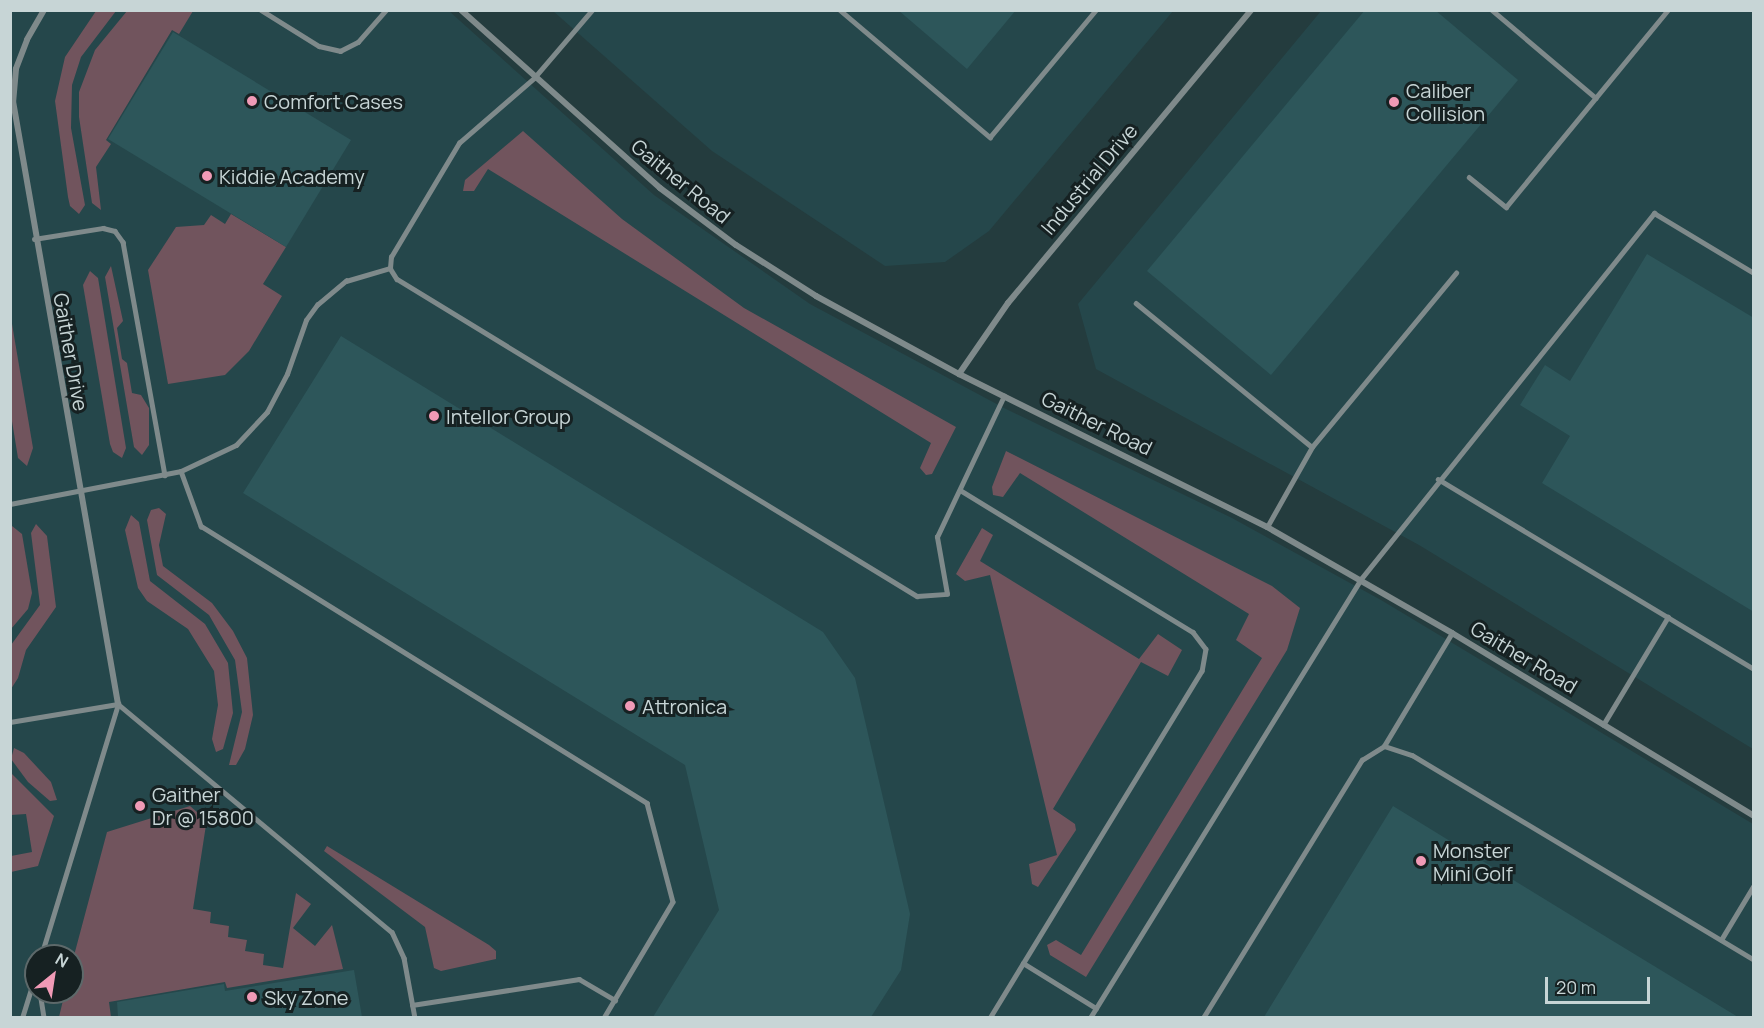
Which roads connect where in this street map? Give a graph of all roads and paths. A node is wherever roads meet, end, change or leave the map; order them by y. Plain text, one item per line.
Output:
1 (44, 10) edge
2 (261, 10) edge
3 (386, 10) edge
4 (461, 10) edge
5 (592, 10) edge
6 (840, 10) edge
7 (1096, 10) edge
8 (1251, 10) edge
9 (1492, 10) edge
10 (1668, 10) edge
11 (14, 69) edge
12 (534, 78) junction
13 (1596, 98) junction
14 (1469, 177) dead end
15 (34, 239) junction
16 (390, 268) junction
17 (1456, 273) dead end
18 (1754, 273) edge
19 (1136, 303) dead end
20 (959, 374) junction
21 (1004, 396) junction
22 (1312, 447) junction
23 (181, 471) junction
24 (165, 475) junction
25 (1438, 479) junction
26 (960, 490) junction
27 (80, 491) junction
28 (10, 504) edge
29 (1268, 527) junction
30 (1361, 579) junction
31 (1668, 617) junction
32 (1452, 633) junction
33 (1754, 669) edge
34 (118, 704) junction
35 (10, 722) edge
36 (1603, 725) junction
37 (1384, 746) junction
38 (1754, 816) edge
39 (1754, 885) edge
40 (1720, 940) junction
41 (45, 944) edge
42 (1754, 960) edge
43 (1023, 963) junction
44 (615, 1000) junction
45 (412, 1005) junction
46 (1096, 1008) junction
47 (414, 1017) edge
48 (604, 1017) edge
49 (990, 1017) edge
50 (1090, 1017) edge
51 (1203, 1017) edge

1 - 11 street, Gaither Drive
2 - 3 lane
4 - 12 street, Gaither Road
5 - 12 lane
6 - 7 lane
8 - 20 street, Industrial Drive
9 - 13 lane
10 - 13 lane
11 - 15 street, Gaither Drive
12 - 16 lane
12 - 20 street, Gaither Road
13 - 14 lane
15 - 24 lane
15 - 27 street, Gaither Drive
16 - 23 lane
16 - 26 lane
17 - 22 lane
18 - 25 lane
19 - 22 lane
20 - 21 street, Gaither Road
21 - 26 lane
21 - 29 street, Gaither Road
22 - 29 lane
23 - 24 lane
23 - 44 lane
24 - 27 lane
25 - 30 lane
25 - 31 lane
26 - 43 lane
27 - 28 lane
27 - 34 street, Gaither Drive
29 - 30 street, Gaither Road
30 - 32 street, Gaither Road
30 - 46 lane
31 - 33 lane
31 - 36 lane
32 - 36 street, Gaither Road
32 - 37 lane
34 - 35 lane
34 - 41 lane
34 - 45 lane
36 - 38 street, Gaither Road
37 - 40 lane
37 - 51 lane
39 - 40 lane
40 - 42 lane
43 - 46 lane
43 - 49 lane
44 - 45 lane
44 - 48 lane
45 - 47 lane
46 - 50 lane

